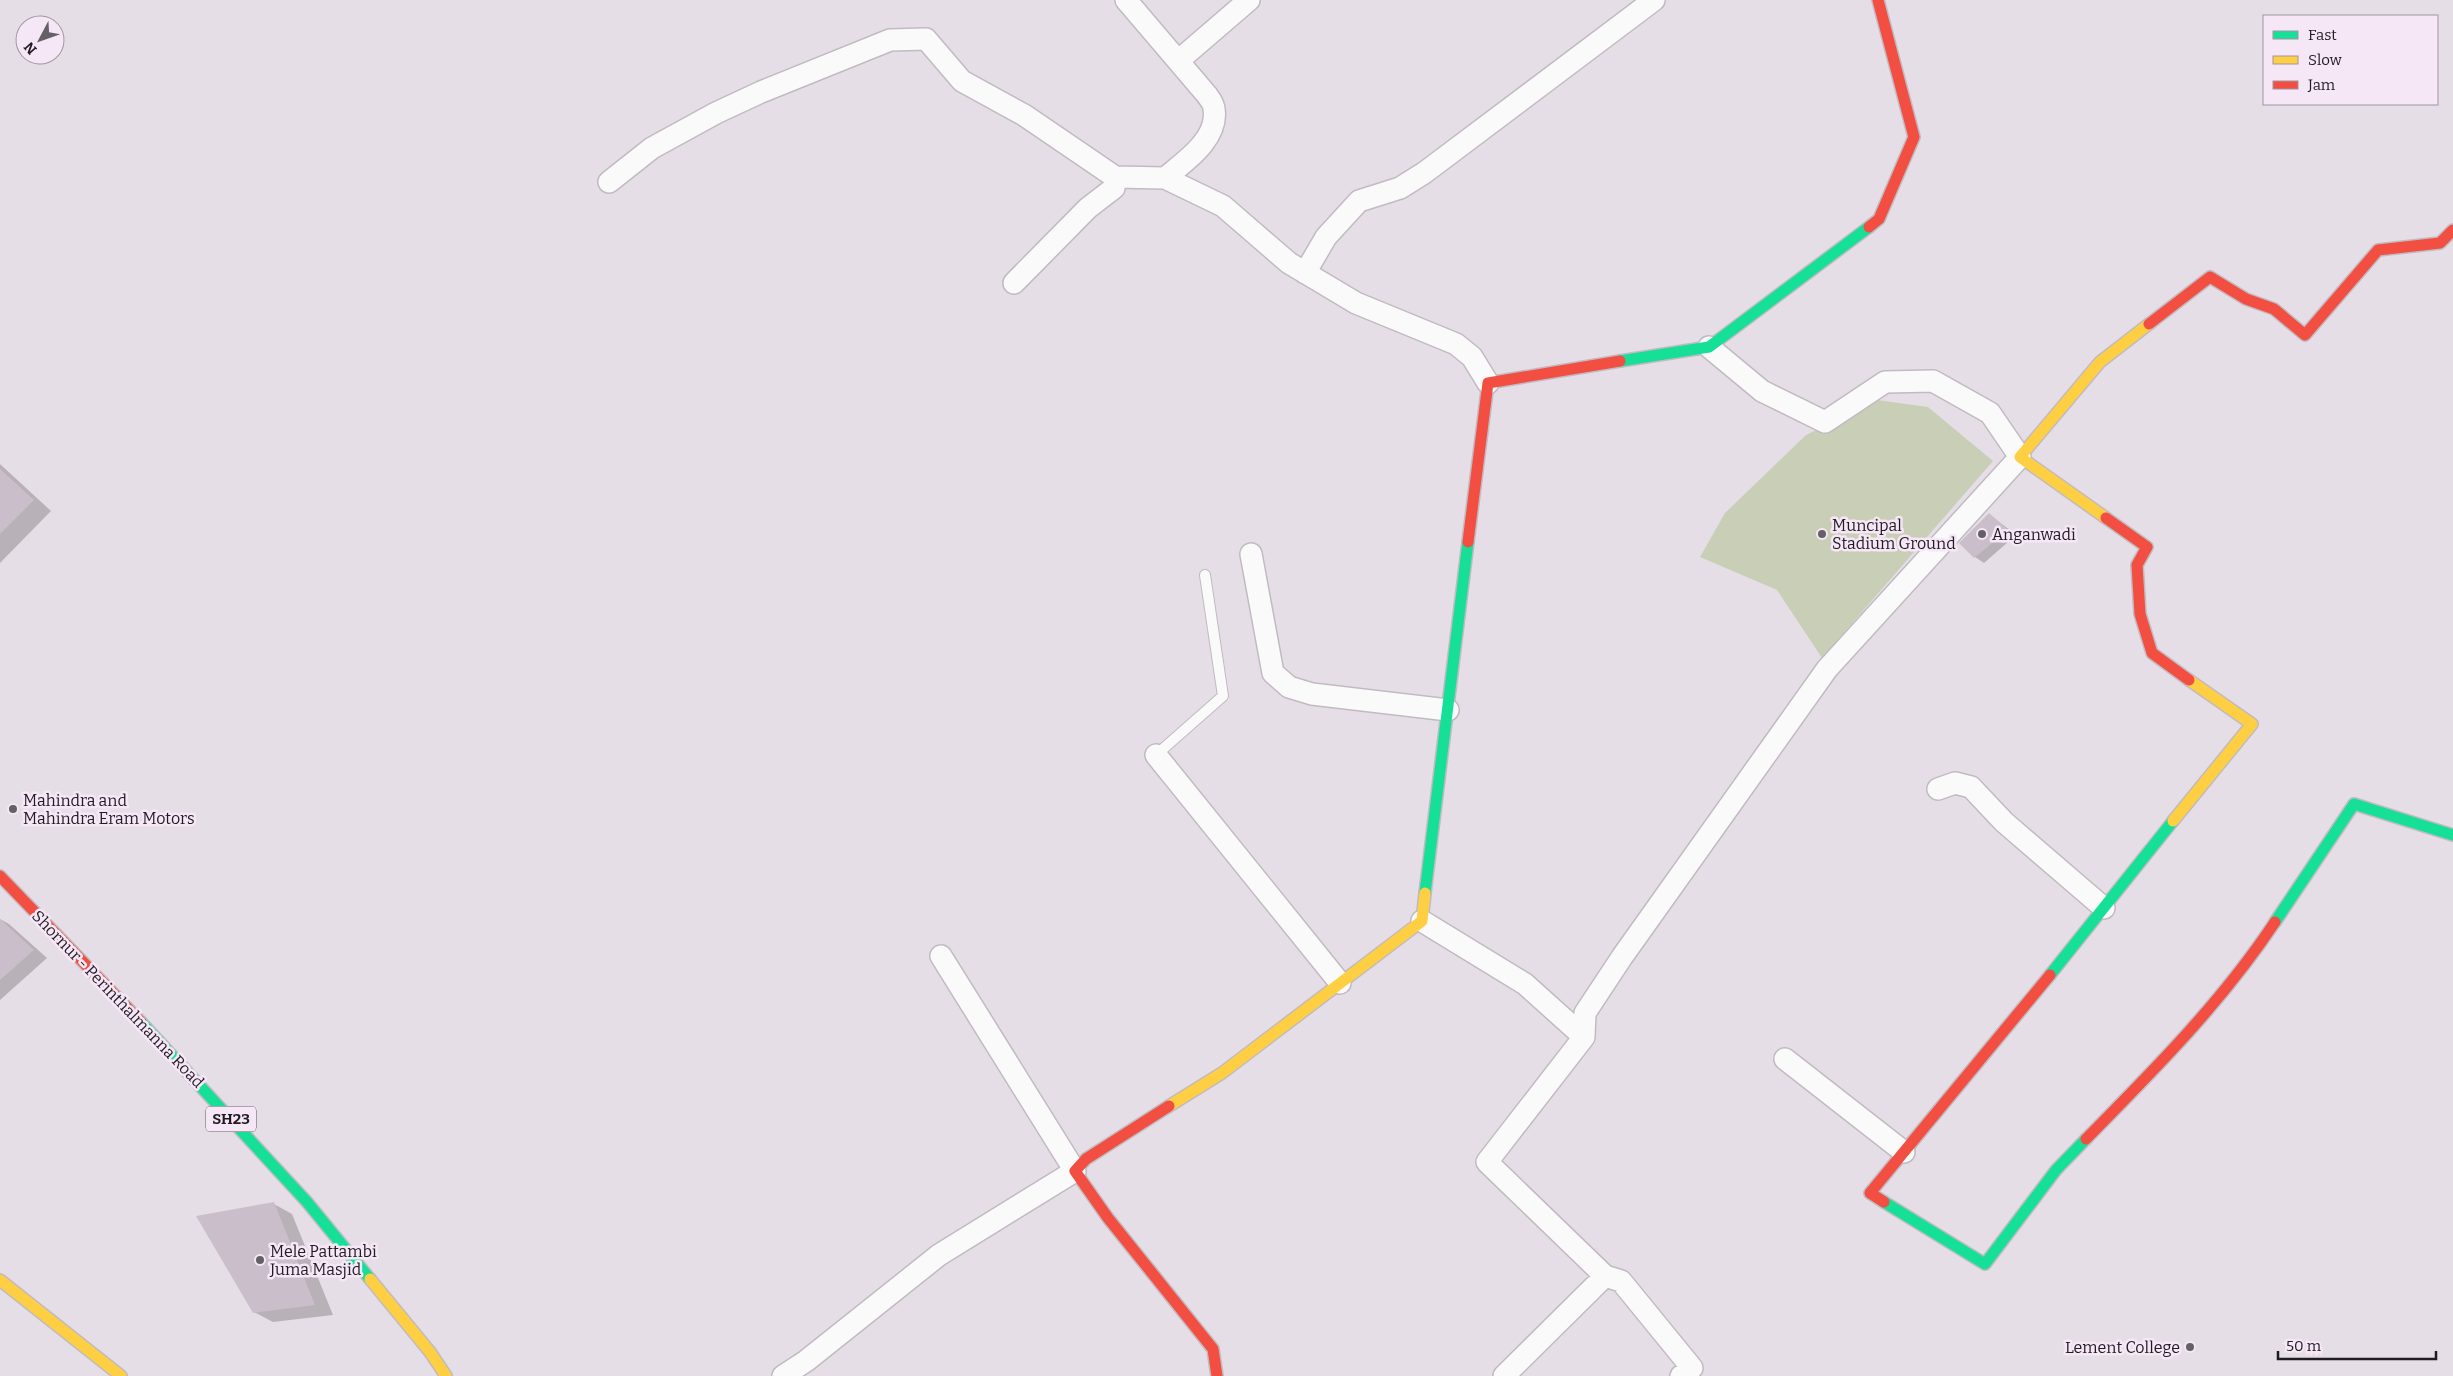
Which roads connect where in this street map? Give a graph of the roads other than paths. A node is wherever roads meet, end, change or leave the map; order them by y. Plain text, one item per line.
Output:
1 (1126, 0) edge
2 (1249, 0) edge
3 (1654, 0) edge
4 (1878, 0) edge
5 (1178, 61) junction
6 (1115, 177) junction
7 (1165, 178) junction
8 (609, 182) dead end
9 (2453, 230) edge
10 (1305, 273) junction
11 (1014, 284) dead end
12 (1709, 347) junction
13 (1488, 383) junction
14 (2020, 457) junction
15 (1251, 554) dead end
16 (1206, 575) dead end
17 (1448, 710) junction
18 (1156, 756) joint
19 (1938, 789) dead end
20 (2453, 835) edge
21 (0, 876) edge
22 (2104, 908) junction
23 (1422, 921) junction
24 (941, 956) dead end
25 (1340, 983) junction
26 (1584, 1037) junction
27 (1785, 1059) dead end
28 (1904, 1152) junction
29 (1075, 1171) junction
30 (1605, 1276) junction
31 (0, 1280) edge
32 (121, 1376) edge
33 (446, 1376) edge
34 (784, 1376) edge
35 (1217, 1376) edge
36 (1504, 1376) edge
37 (1681, 1376) edge

1 - 5 street
2 - 5 street
3 - 10 street
4 - 12 street
5 - 7 street
6 - 7 street
6 - 8 street
6 - 11 street
7 - 10 street
9 - 14 street
10 - 13 street
12 - 13 street
12 - 14 street
13 - 17 street
14 - 22 street
14 - 26 street
15 - 17 street
16 - 18 lane
17 - 23 street
18 - 25 street
19 - 22 street
20 - 28 street
21 - 33 street, Shornur - Perinthalmanna Road / SH23
22 - 28 street
23 - 25 street
23 - 26 street
24 - 29 street
25 - 29 street
26 - 30 street
27 - 28 street
29 - 34 street
29 - 35 street
30 - 36 street
30 - 37 street
31 - 32 street

